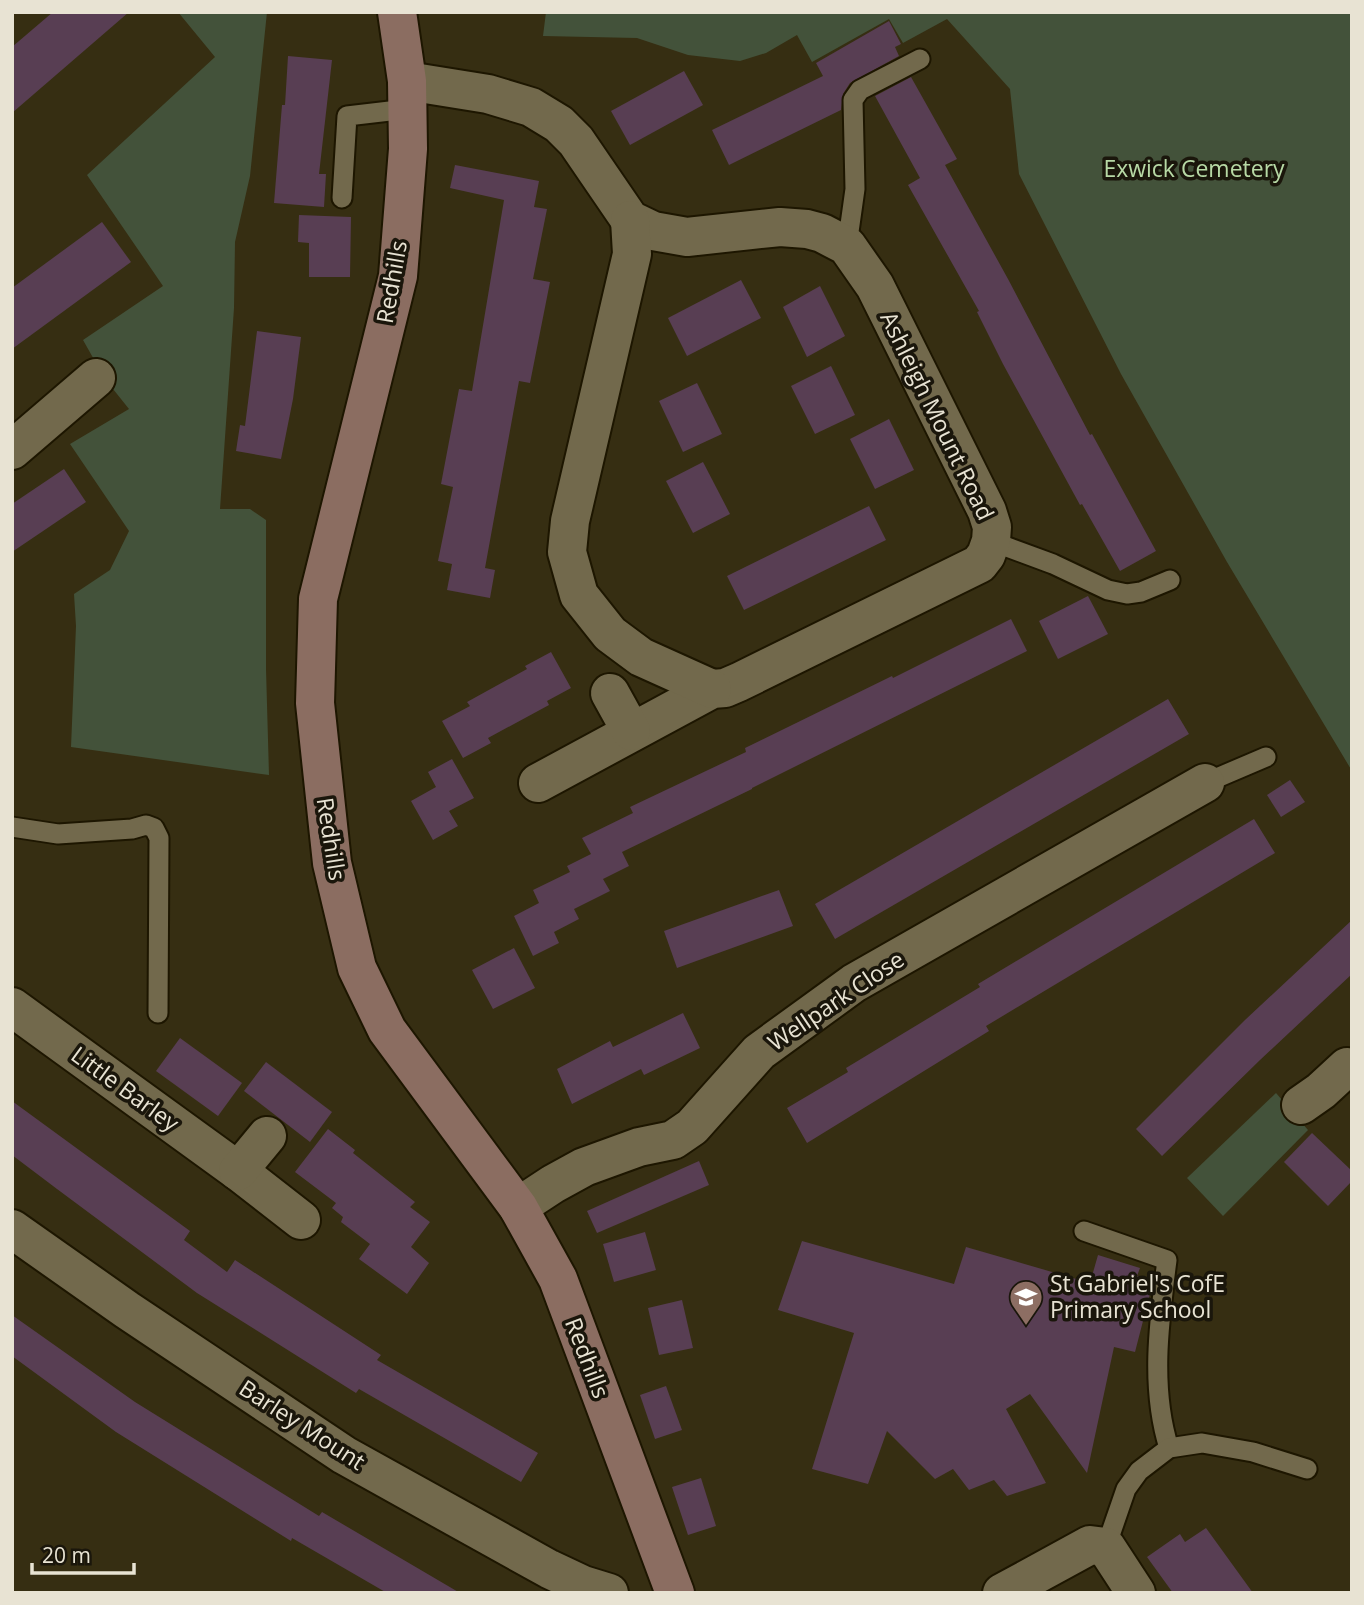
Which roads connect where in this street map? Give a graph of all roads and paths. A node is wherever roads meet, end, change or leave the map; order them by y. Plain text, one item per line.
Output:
1 (397, 12) edge
2 (920, 59) dead end
3 (407, 95) junction
4 (342, 198) dead end
5 (630, 220) junction
6 (847, 246) junction
7 (96, 378) dead end
8 (12, 450) edge
9 (991, 541) junction
10 (1170, 580) dead end
11 (712, 690) junction
12 (610, 693) dead end
13 (631, 731) junction
14 (1266, 757) dead end
15 (538, 783) dead end
16 (1205, 783) joint
17 (12, 828) edge
18 (12, 1007) edge
19 (158, 1013) dead end
20 (1350, 1067) edge
21 (1301, 1105) dead end
22 (267, 1136) dead end
23 (238, 1171) junction
24 (518, 1207) junction
25 (301, 1220) dead end
26 (12, 1229) edge
27 (1084, 1231) dead end
28 (1169, 1448) junction
29 (1307, 1469) dead end
30 (1107, 1547) junction
31 (667, 1590) edge
32 (609, 1593) edge
33 (1002, 1593) edge
34 (1136, 1593) edge

1 - 3 street, Redhills
2 - 6 lane
3 - 4 lane
3 - 5 street
3 - 24 street, Redhills
5 - 6 street, Ashleigh Mount Road
5 - 11 street
6 - 9 street, Ashleigh Mount Road
7 - 8 street
9 - 10 lane
9 - 11 street, Ashleigh Mount Road
11 - 13 street, Ashleigh Mount Road
12 - 13 street
13 - 15 street, Ashleigh Mount Road
14 - 16 lane
16 - 24 street, Wellpark Close
17 - 19 lane
18 - 23 street, Little Barley
20 - 21 street
22 - 23 street
23 - 25 street, Little Barley
24 - 31 street, Redhills
26 - 32 street, Barley Mount
27 - 28 lane
28 - 29 lane
28 - 30 lane
30 - 33 street
30 - 34 street

